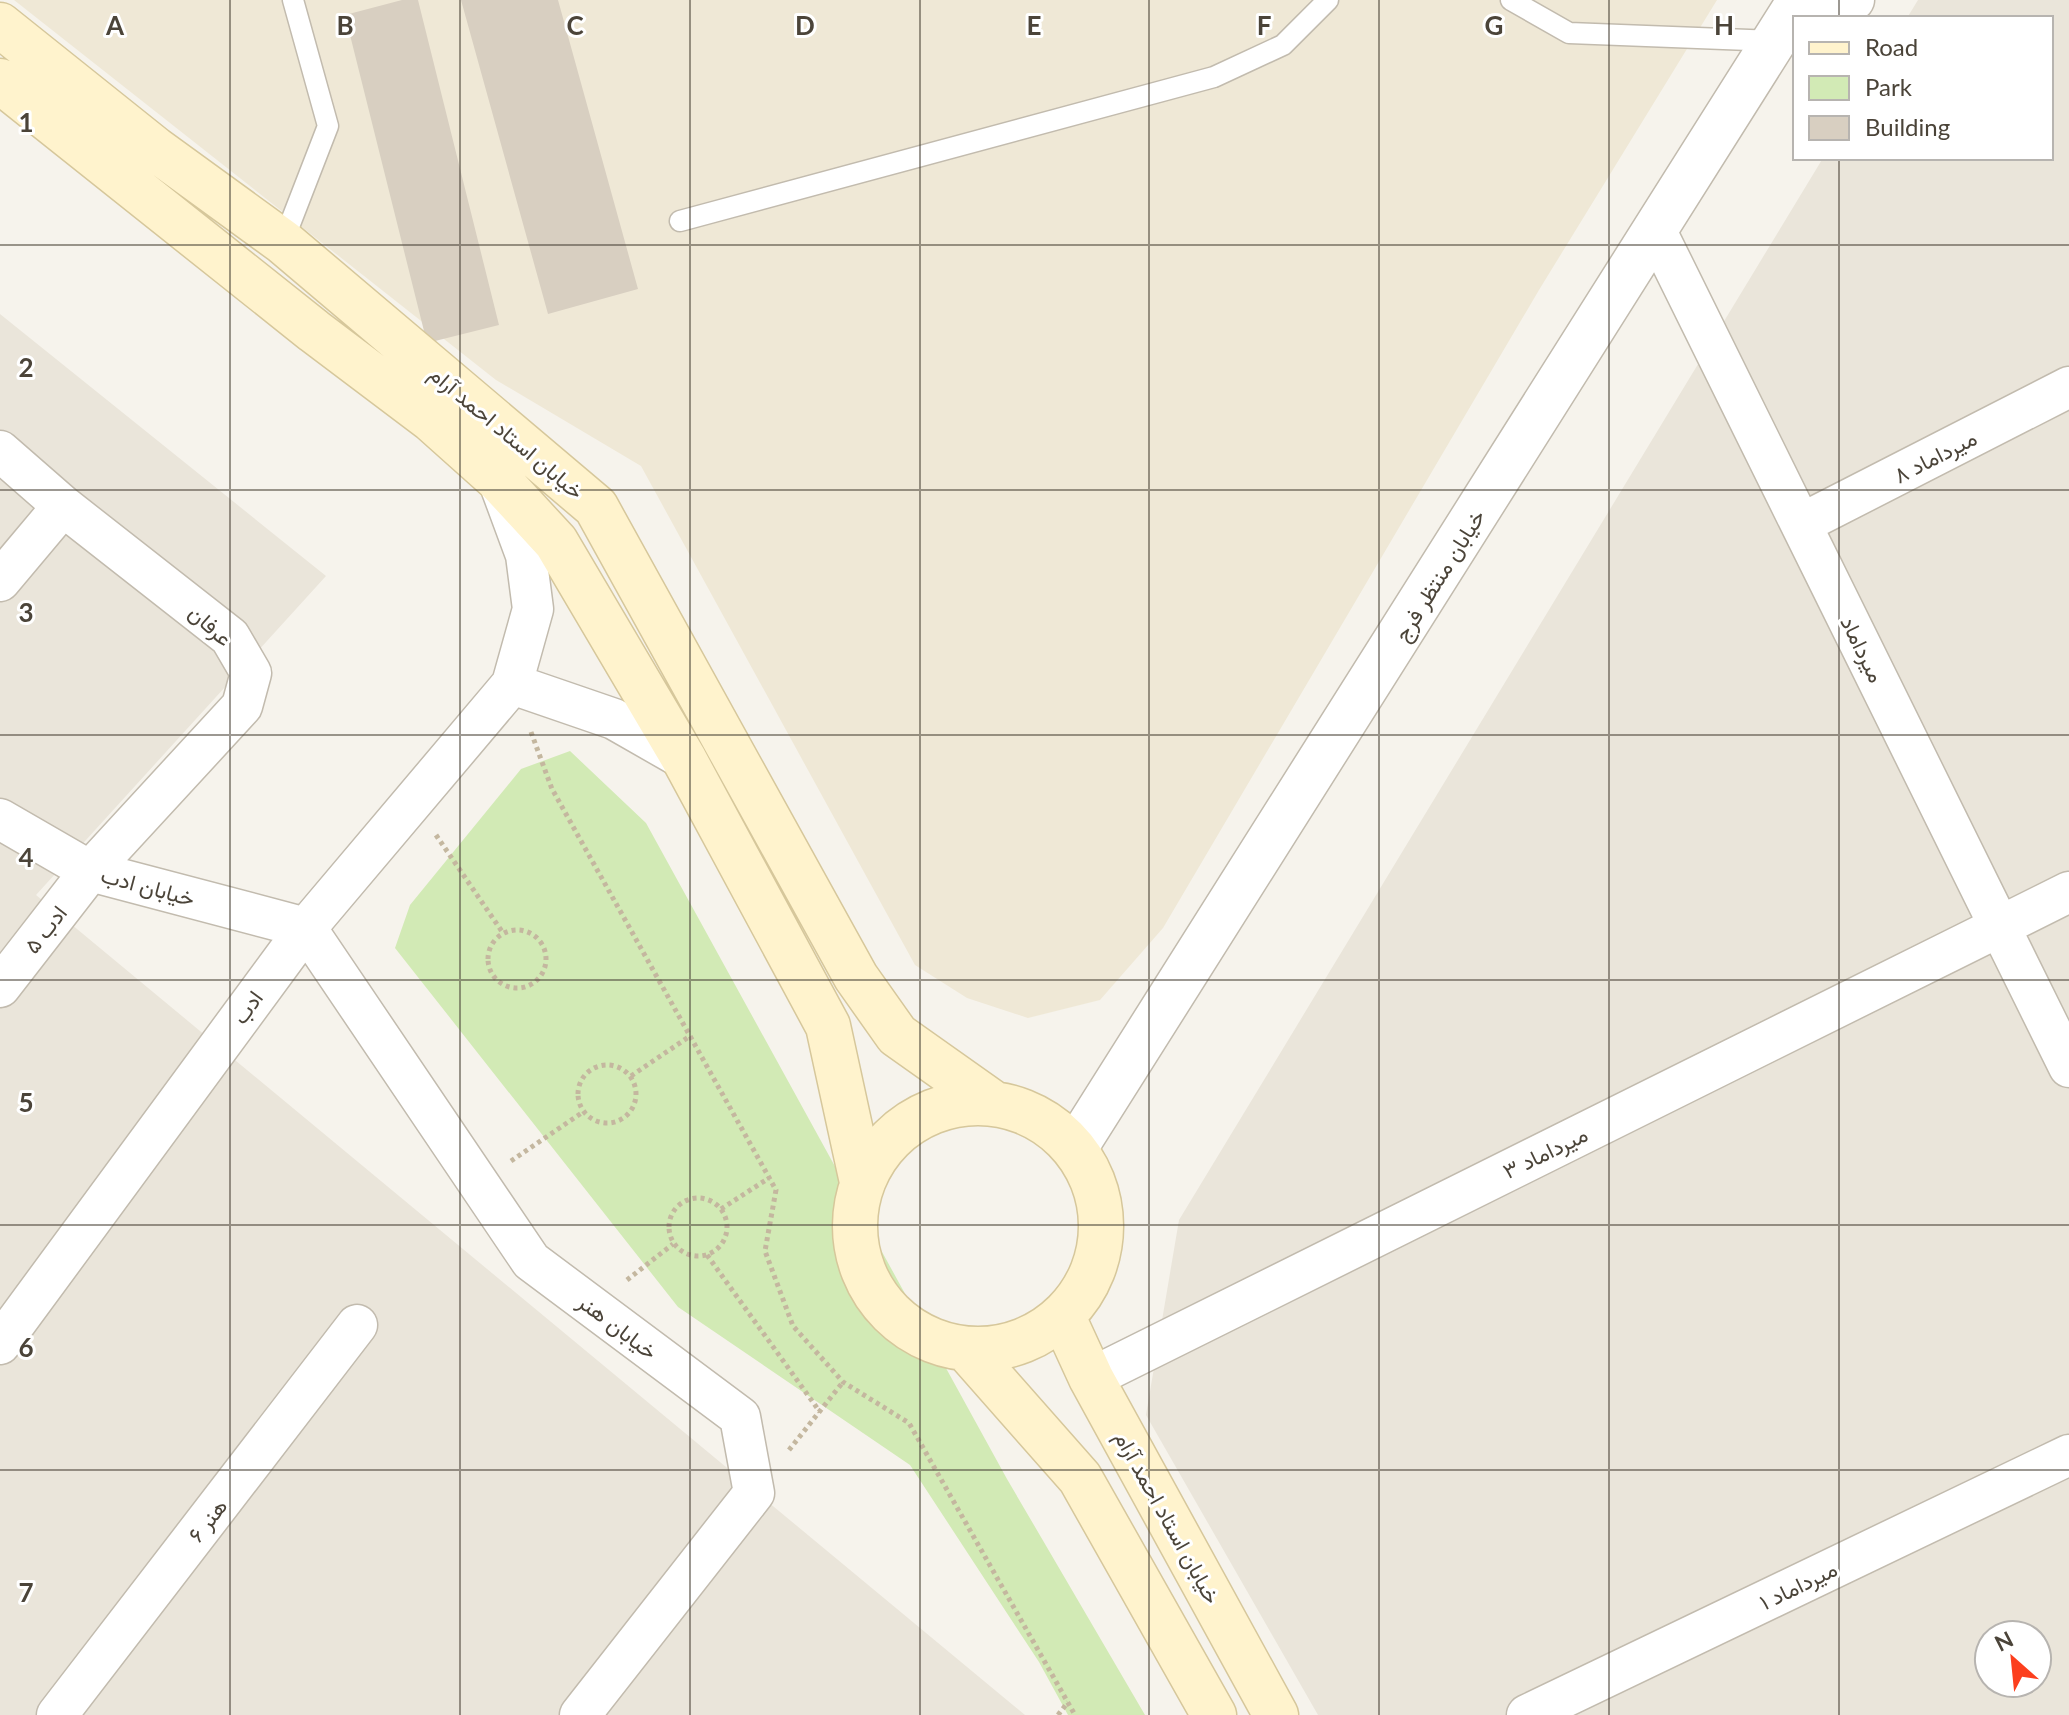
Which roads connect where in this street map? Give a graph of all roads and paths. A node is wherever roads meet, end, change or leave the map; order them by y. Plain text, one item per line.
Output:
1 (293, 0) edge
2 (1328, 0) edge
3 (1511, 0) edge
4 (1854, 0) edge
5 (1793, 16) edge
6 (1823, 16) edge
7 (0, 25) edge
8 (1785, 35) edge
9 (0, 81) edge
10 (680, 221) dead end
11 (1656, 231) junction
12 (283, 242) junction
13 (2069, 387) edge
14 (0, 451) edge
15 (498, 479) junction
16 (63, 506) junction
17 (1801, 524) junction
18 (0, 581) edge
19 (512, 684) junction
20 (684, 759) junction
21 (413, 802) junction
22 (0, 819) edge
23 (90, 871) junction
24 (2069, 892) edge
25 (2000, 927) junction
26 (306, 928) junction
27 (503, 933) junction
28 (0, 987) edge
29 (690, 1036) junction
30 (2069, 1067) edge
31 (631, 1076) junction
32 (993, 1103) junction
33 (583, 1112) junction
34 (1075, 1148) junction
35 (769, 1178) junction
36 (862, 1182) junction
37 (479, 1183) junction
38 (721, 1209) junction
39 (673, 1244) junction
40 (707, 1255) junction
41 (593, 1307) junction
42 (1063, 1317) junction
43 (357, 1325) dead end
44 (0, 1344) edge
45 (968, 1351) junction
46 (1091, 1378) junction
47 (843, 1382) junction
48 (820, 1412) junction
49 (2069, 1455) edge
50 (754, 1493) junction
51 (1068, 1702) junction
52 (57, 1715) edge
53 (580, 1715) edge
54 (1058, 1715) edge
55 (1075, 1715) edge
56 (1214, 1715) edge
57 (1276, 1715) edge
58 (1527, 1715) edge

1 - 12 lane
2 - 10 lane
3 - 8 lane
4 - 6 street
5 - 8 street, خیابان منتظر فرج
7 - 12 main road, خیابان استاد احمد آرام
8 - 11 street, خیابان منتظر فرج
9 - 15 main road, خیابان استاد احمد آرام
11 - 17 street, میرداماد
11 - 34 street, خیابان منتظر فرج
12 - 32 main road, خیابان استاد احمد آرام
13 - 17 street, میرداماد ۸
14 - 16 street, عرفان
15 - 19 street
15 - 20 main road, خیابان استاد احمد آرام
16 - 18 street
16 - 23 street, عرفان
17 - 25 street, میرداماد
19 - 20 street
19 - 21 street, ادب
19 - 29 path
20 - 36 main road, خیابان استاد احمد آرام
21 - 26 street, ادب
21 - 27 path
22 - 23 street, خیابان ادب
23 - 26 street, خیابان ادب
23 - 28 street, ادب ۵
24 - 25 street, میرداماد ۳
25 - 30 street, میرداماد
25 - 46 street, میرداماد ۳
26 - 37 street, خیابان هنر
26 - 44 street, ادب
27 - 27 path
29 - 31 path
29 - 35 path
31 - 33 path
31 - 33 path
32 - 34 main road
32 - 36 main road
33 - 37 path
34 - 42 main road
35 - 38 path
35 - 47 path
36 - 45 main road
37 - 41 street, خیابان هنر
38 - 39 path
38 - 40 path
39 - 40 path
39 - 41 path
40 - 48 path
41 - 50 street, خیابان هنر
42 - 45 main road
42 - 46 main road, خیابان استاد احمد آرام
43 - 52 street, هنر ۶
45 - 56 main road
46 - 57 main road, خیابان استاد احمد آرام
47 - 48 path
47 - 51 path
48 - 50 path
49 - 58 street, میرداماد ۱
50 - 53 street
51 - 54 path
51 - 55 path

